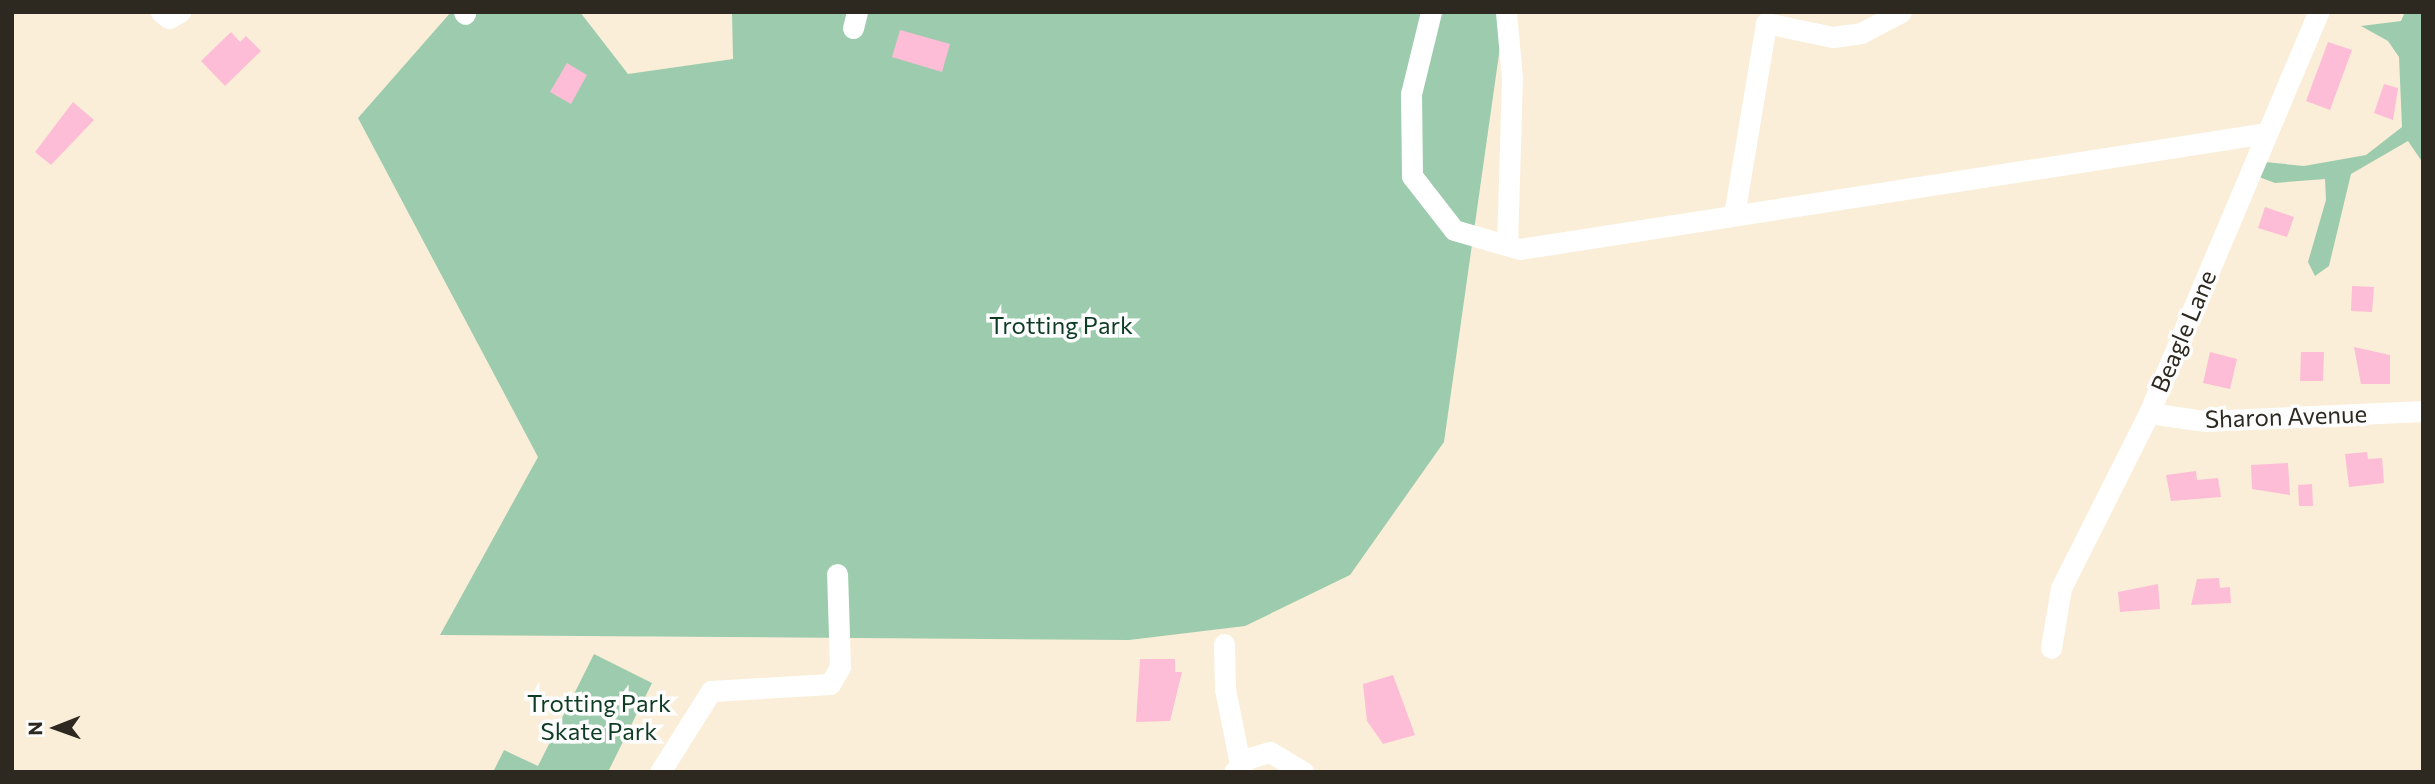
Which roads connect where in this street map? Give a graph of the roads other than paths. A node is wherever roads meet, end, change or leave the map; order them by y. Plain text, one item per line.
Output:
1 (161, 12) edge
2 (180, 12) edge
3 (1431, 12) edge
4 (1506, 12) edge
5 (1901, 12) edge
6 (2318, 12) edge
7 (2267, 133) junction
8 (1734, 215) junction
9 (1507, 245) junction
10 (2423, 411) edge
11 (2149, 413) junction
12 (837, 574) dead end
13 (1224, 644) dead end
14 (2051, 648) dead end
15 (1237, 768) edge
16 (660, 772) edge
17 (1303, 772) edge

1 - 2 street
3 - 9 street
4 - 9 street
5 - 8 street
6 - 7 street, Beagle Lane
7 - 8 street
7 - 11 street, Beagle Lane
8 - 9 street
10 - 11 street, Sharon Avenue
11 - 14 street, Beagle Lane
12 - 16 street
13 - 15 street
15 - 17 street

